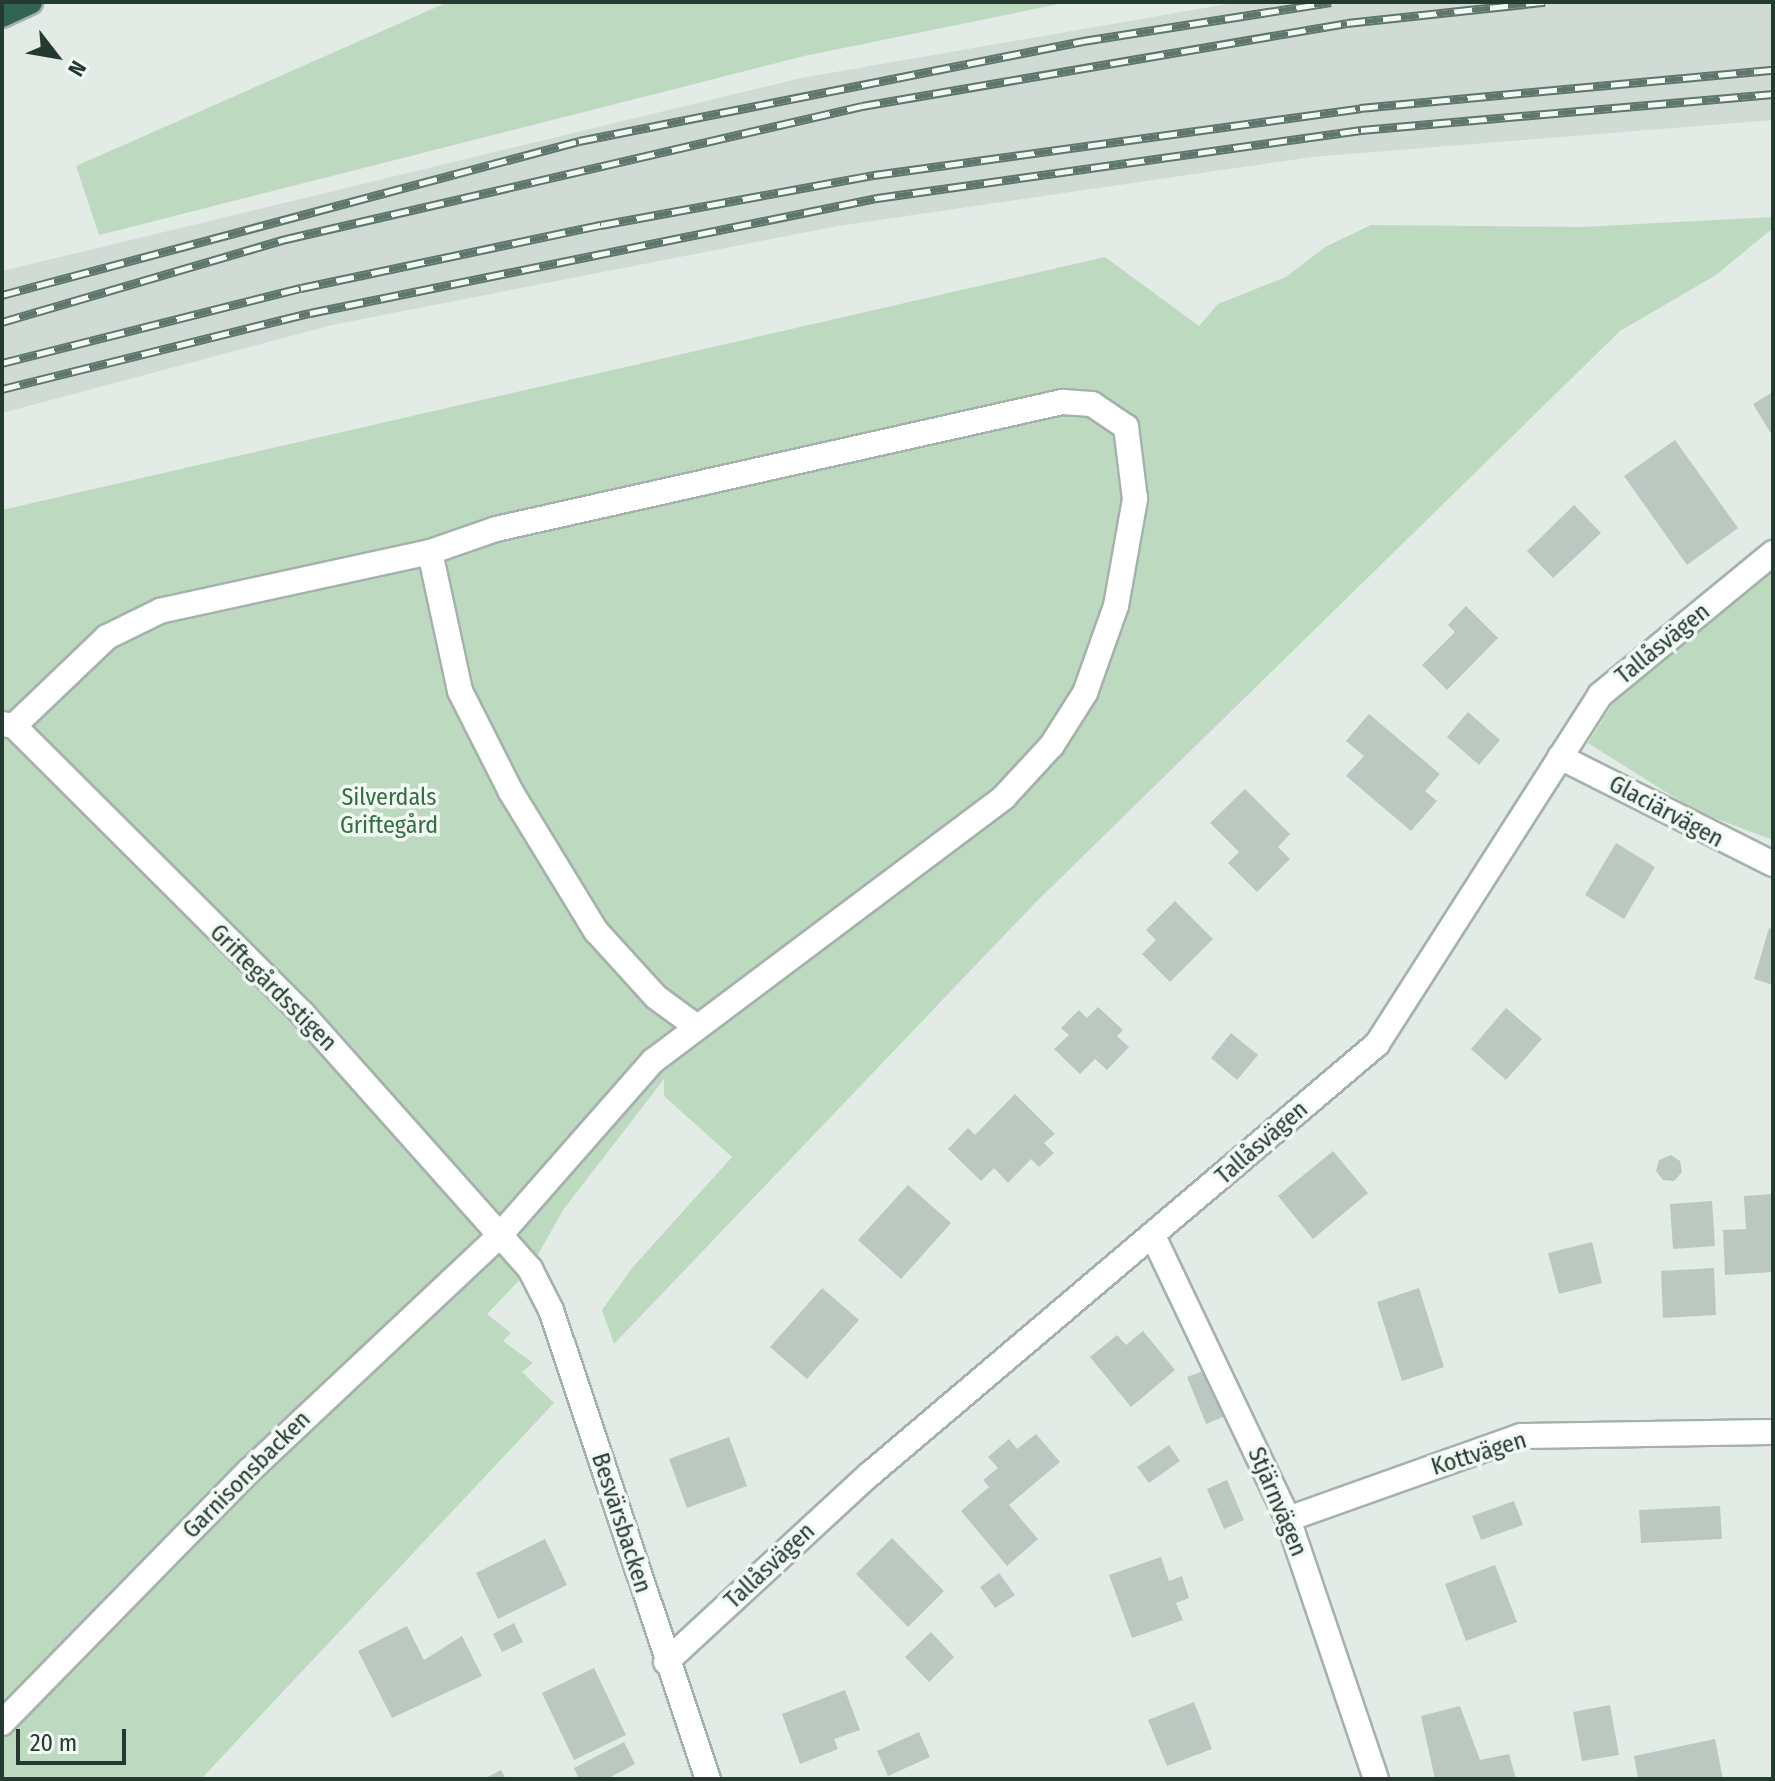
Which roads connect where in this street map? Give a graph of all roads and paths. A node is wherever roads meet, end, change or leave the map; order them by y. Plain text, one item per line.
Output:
1 (30, 2) edge
2 (2, 15) edge
3 (430, 552) junction
4 (1773, 553) edge
5 (8, 725) edge
6 (1560, 757) junction
7 (1773, 864) edge
8 (697, 1027) junction
9 (500, 1235) junction
10 (1153, 1236) junction
11 (530, 1269) joint
12 (1773, 1432) edge
13 (1288, 1519) junction
14 (666, 1662) junction
15 (2, 1723) edge
16 (708, 1779) edge
17 (1376, 1779) edge

1 - 2 highway
3 - 5 street, Garnisonsbacken
3 - 8 street
3 - 8 street, Garnisonsbacken
4 - 6 street, Tallåsvägen
5 - 9 street, Griftegårdsstigen
6 - 7 street, Glaciärvägen
6 - 10 street, Tallåsvägen
8 - 9 street, Garnisonsbacken
9 - 11 street, Griftegårdsstigen
9 - 15 street, Garnisonsbacken
10 - 13 street, Stjärnvägen
10 - 14 street, Tallåsvägen
11 - 14 street, Besvärsbacken
12 - 13 street, Kottvägen
13 - 17 street, Stjärnvägen
14 - 16 street, Besvärsbacken

